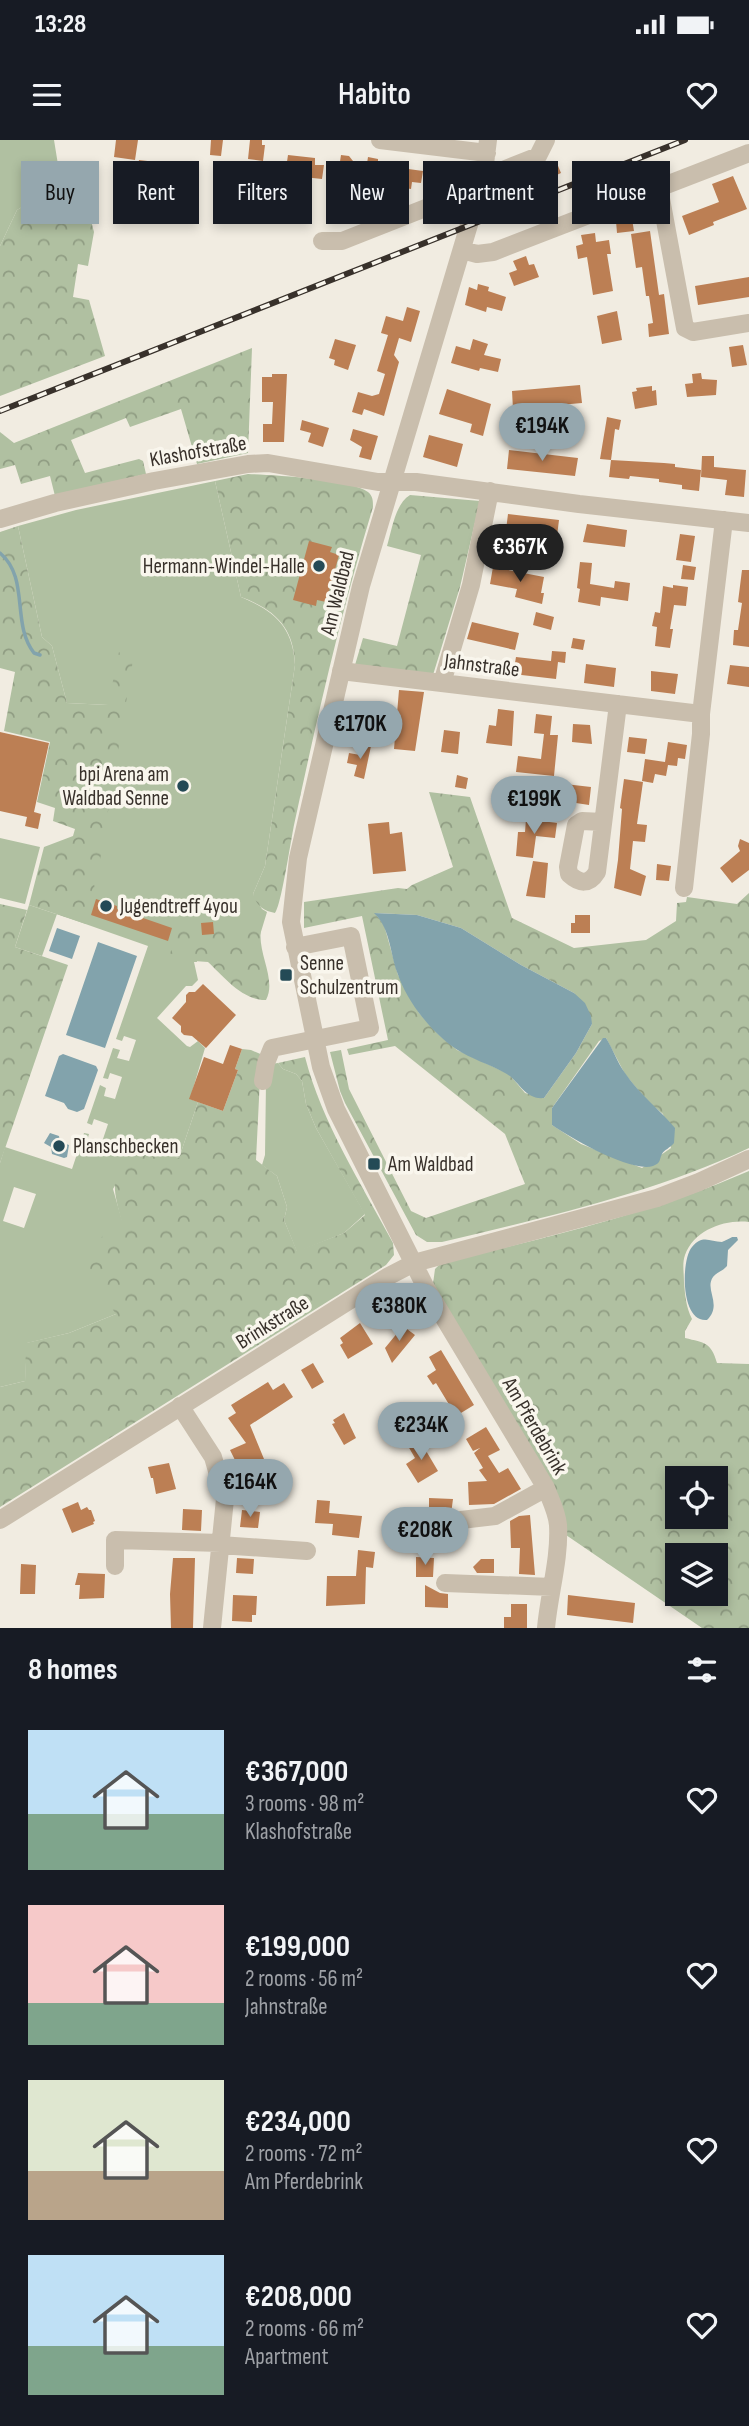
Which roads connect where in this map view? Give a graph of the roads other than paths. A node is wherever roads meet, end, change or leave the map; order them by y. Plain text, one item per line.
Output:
1 (380, 140) edge
2 (546, 140) edge
3 (487, 147) edge
4 (749, 153) edge
5 (526, 161) edge
6 (670, 184) edge
7 (423, 209) edge
8 (572, 222) edge
9 (470, 224) edge
10 (666, 224) edge
11 (322, 241) dead end
12 (462, 250) junction
13 (749, 323) edge
14 (391, 482) junction
15 (490, 491) junction
16 (0, 519) edge
17 (724, 520) junction
18 (749, 523) edge
19 (341, 671) junction
20 (442, 683) junction
21 (618, 704) junction
22 (701, 714) junction
23 (603, 822) dead end
24 (684, 888) dead end
25 (295, 947) junction
26 (314, 1039) junction
27 (263, 1082) dead end
28 (749, 1159) edge
29 (414, 1263) junction
30 (180, 1406) junction
31 (546, 1488) junction
32 (0, 1520) edge
33 (461, 1520) dead end
34 (220, 1544) junction
35 (307, 1551) dead end
36 (115, 1566) dead end
37 (445, 1583) dead end
38 (552, 1587) junction
39 (212, 1628) edge
40 (546, 1628) edge

1 - 3 street, Am Waldbad
2 - 5 street
4 - 6 street
7 - 11 street
8 - 12 street
9 - 12 street, Am Waldbad
10 - 13 street
12 - 14 street, Am Waldbad
14 - 15 street, Klashofstraße
14 - 16 street, Klashofstraße
14 - 19 street, Am Waldbad
15 - 17 street, Klashofstraße
15 - 20 street
17 - 18 street, Klashofstraße
17 - 22 street
19 - 20 street, Jahnstraße
19 - 25 street, Am Waldbad
20 - 21 street, Jahnstraße
21 - 22 street, Jahnstraße
21 - 23 street
22 - 24 street
25 - 26 street, Am Waldbad
25 - 26 street
26 - 27 street
26 - 29 street, Am Waldbad
28 - 29 street, Brinkstraße
29 - 30 street, Brinkstraße
29 - 31 street, Am Pferdebrink
30 - 32 street, Brinkstraße
30 - 34 street
31 - 33 street
31 - 38 street, Am Pferdebrink
34 - 35 street
34 - 36 street
34 - 39 street
37 - 38 street
38 - 40 street, Am Pferdebrink

